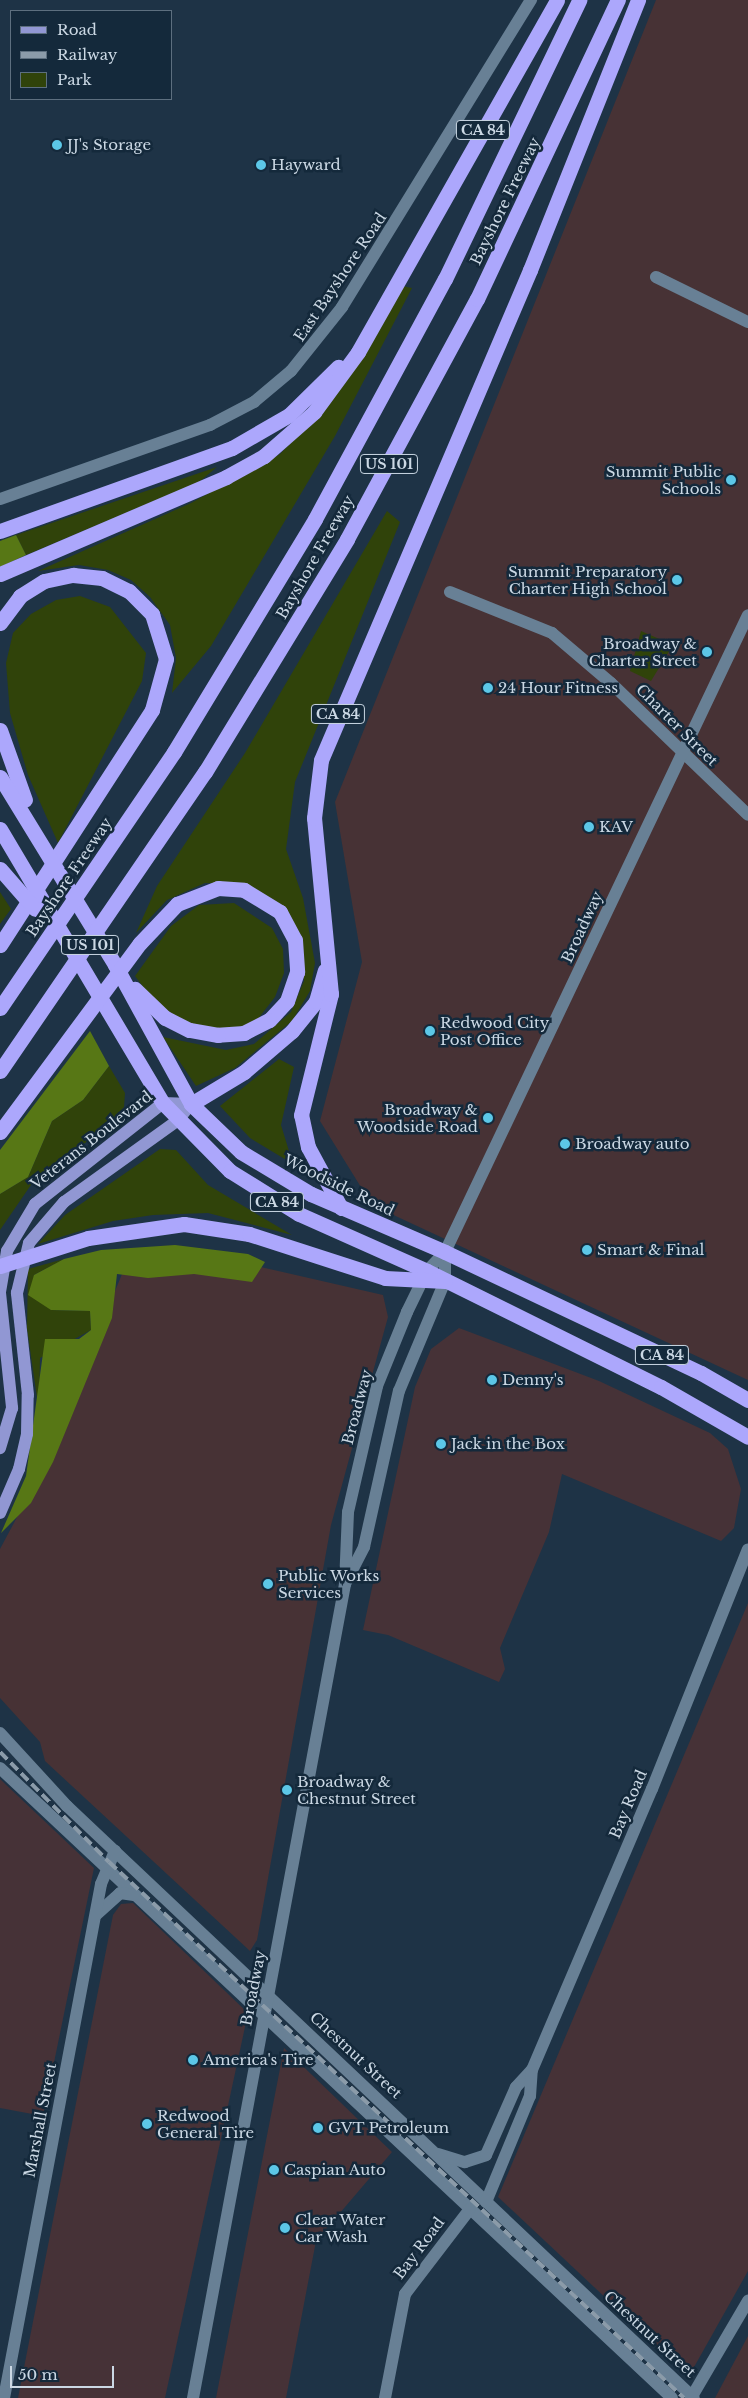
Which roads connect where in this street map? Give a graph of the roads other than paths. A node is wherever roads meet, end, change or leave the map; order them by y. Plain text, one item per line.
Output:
1 (531, 0) edge
2 (557, 0) edge
3 (579, 0) edge
4 (618, 0) edge
5 (638, 0) edge
6 (409, 260) junction
7 (656, 276) dead end
8 (748, 322) edge
9 (0, 499) edge
10 (0, 531) edge
11 (0, 574) edge
12 (450, 592) dead end
13 (748, 615) edge
14 (0, 623) edge
15 (0, 730) edge
16 (682, 754) junction
17 (0, 777) edge
18 (748, 816) edge
19 (0, 829) edge
20 (51, 856) junction
21 (0, 869) edge
22 (0, 945) edge
23 (328, 961) junction
24 (115, 965) junction
25 (0, 1008) edge
26 (107, 1010) junction
27 (0, 1071) edge
28 (163, 1103) junction
29 (191, 1104) junction
30 (178, 1120) junction
31 (0, 1132) edge
32 (341, 1208) junction
33 (444, 1252) junction
34 (0, 1266) edge
35 (424, 1276) junction
36 (444, 1281) junction
37 (0, 1292) edge
38 (748, 1400) edge
39 (748, 1437) edge
40 (0, 1448) edge
41 (0, 1513) edge
42 (748, 1549) edge
43 (345, 1584) junction
44 (1, 1730) edge
45 (0, 1768) edge
46 (115, 1851) junction
47 (106, 1868) junction
48 (134, 1895) junction
49 (96, 1916) junction
50 (268, 1996) junction
51 (265, 2016) junction
52 (532, 2070) junction
53 (438, 2154) junction
54 (486, 2202) junction
55 (470, 2209) junction
56 (748, 2302) edge
57 (4, 2398) edge
58 (193, 2398) edge
59 (385, 2398) edge
60 (672, 2398) edge
61 (693, 2398) edge

1 - 9 street, East Bayshore Road
2 - 6 highway, CA 84
3 - 25 highway, Bayshore Freeway / US 101
4 - 27 highway, Bayshore Freeway / US 101
5 - 23 highway, CA 84
6 - 10 highway
6 - 11 highway
7 - 8 street
12 - 16 street, Charter Street
13 - 16 street, Broadway
14 - 22 highway
15 - 20 highway
16 - 18 street, Charter Street
16 - 33 street, Broadway
17 - 20 highway, Woodside Road
19 - 26 highway
20 - 24 highway, Woodside Road
21 - 26 highway
23 - 29 highway
23 - 32 highway
24 - 29 highway, Woodside Road
24 - 31 highway
26 - 28 highway, CA 84
28 - 29 main road, Veterans Boulevard
28 - 30 highway, CA 84
28 - 37 main road, Veterans Boulevard
29 - 30 main road
29 - 32 highway, Woodside Road
30 - 35 highway, CA 84
30 - 41 main road
32 - 33 highway, Woodside Road / CA 84
33 - 35 street, Broadway
33 - 36 street, Broadway
33 - 38 highway, Woodside Road / CA 84
34 - 35 highway
35 - 36 highway
35 - 43 street, Broadway
36 - 39 highway, CA 84
36 - 43 street, Broadway
37 - 40 main road, Veterans Boulevard
42 - 52 street, Bay Road
43 - 50 street, Broadway
44 - 46 street, Chestnut Street
45 - 47 street, Chestnut Street
46 - 47 street, Marshall Street
46 - 50 street, Chestnut Street
47 - 48 street, Chestnut Street
47 - 49 street, Marshall Street
48 - 49 street
48 - 51 street, Chestnut Street
49 - 57 street, Marshall Street
50 - 51 street, Broadway
50 - 53 street, Chestnut Street
51 - 55 street, Chestnut Street
51 - 58 street, Broadway
52 - 53 street, Bay Road
52 - 54 street, Bay Road
53 - 54 street, Chestnut Street
54 - 61 street, Chestnut Street
55 - 59 street, Bay Road
55 - 60 street, Chestnut Street
56 - 61 street

